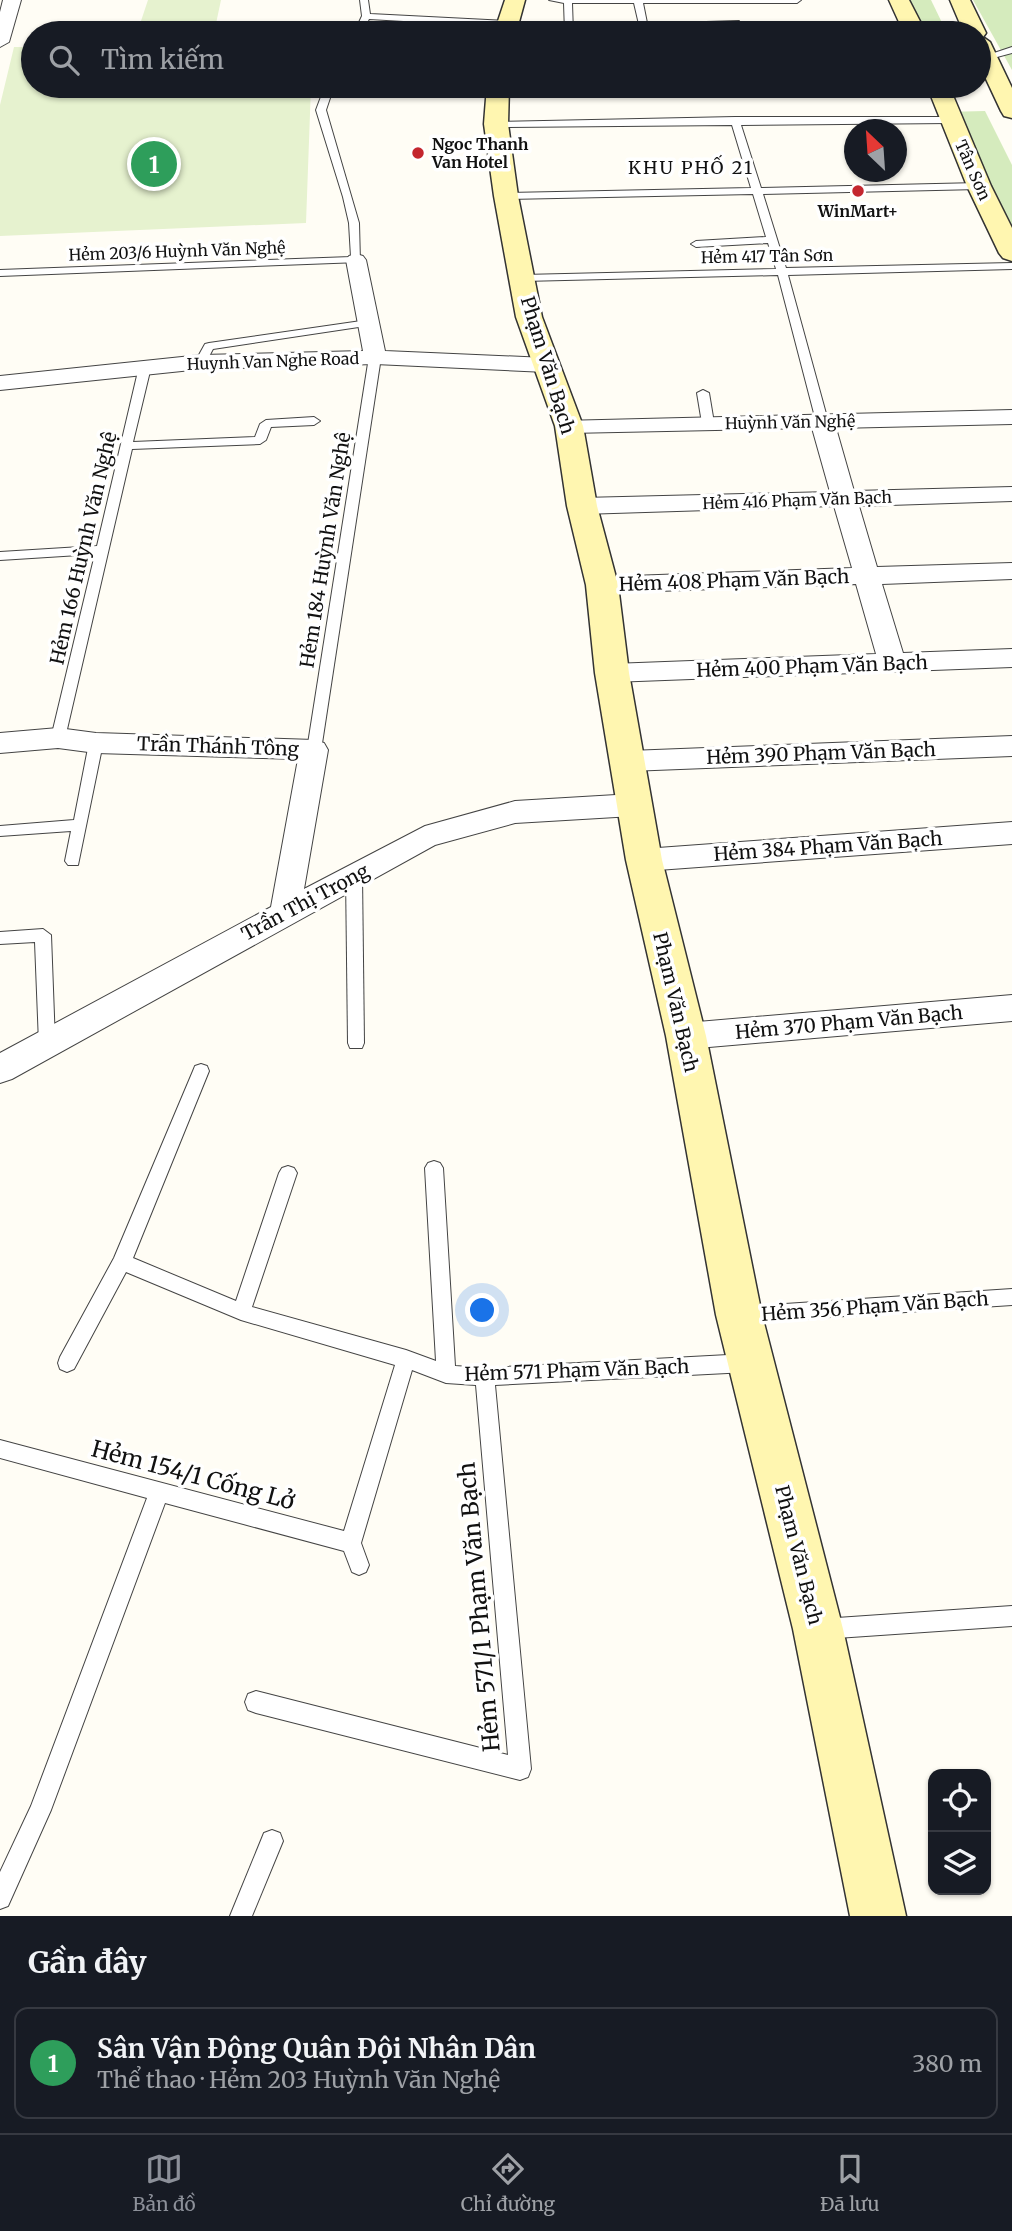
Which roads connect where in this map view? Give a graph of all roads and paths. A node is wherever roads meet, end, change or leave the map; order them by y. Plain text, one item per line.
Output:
1 (12, 0) edge
2 (364, 0) edge
3 (515, 0) edge
4 (553, 0) edge
5 (568, 0) edge
6 (638, 0) edge
7 (797, 0) edge
8 (899, 0) edge
9 (960, 0) edge
10 (736, 1) edge
11 (366, 16) junction
12 (364, 21) edge
13 (424, 21) edge
14 (508, 21) edge
15 (569, 21) edge
16 (642, 21) edge
17 (737, 21) edge
18 (909, 21) edge
19 (970, 21) edge
20 (0, 42) edge
21 (1012, 50) edge
22 (991, 69) edge
23 (325, 98) edge
24 (497, 98) edge
25 (889, 98) edge
26 (974, 98) edge
27 (990, 98) edge
28 (1012, 111) edge
29 (735, 120) junction
30 (496, 124) junction
31 (979, 186) junction
32 (758, 190) junction
33 (506, 196) junction
34 (773, 240) junction
35 (696, 244) dead end
36 (1012, 253) edge
37 (356, 260) junction
38 (1012, 266) edge
39 (782, 271) junction
40 (0, 273) edge
41 (523, 278) junction
42 (368, 323) junction
43 (375, 357) junction
44 (201, 362) junction
45 (546, 365) junction
46 (145, 368) junction
47 (0, 383) edge
48 (703, 393) dead end
49 (1012, 417) edge
50 (314, 421) dead end
51 (822, 421) junction
52 (708, 424) junction
53 (569, 426) junction
54 (127, 446) junction
55 (1012, 494) edge
56 (842, 498) junction
57 (582, 506) junction
58 (102, 550) junction
59 (0, 556) edge
60 (1012, 571) edge
61 (866, 576) junction
62 (602, 585) junction
63 (1012, 658) edge
64 (892, 663) junction
65 (612, 673) junction
66 (58, 738) junction
67 (0, 743) edge
68 (96, 743) junction
69 (1012, 746) edge
70 (314, 750) junction
71 (629, 761) junction
72 (633, 805) junction
73 (80, 825) junction
74 (0, 831) edge
75 (1012, 833) edge
76 (644, 860) junction
77 (73, 861) dead end
78 (354, 875) junction
79 (285, 912) junction
80 (0, 938) edge
81 (1012, 1008) edge
82 (686, 1036) junction
83 (47, 1043) junction
84 (356, 1043) dead end
85 (0, 1069) edge
86 (201, 1071) dead end
87 (434, 1168) dead end
88 (288, 1173) dead end
89 (122, 1262) junction
90 (1012, 1297) edge
91 (241, 1311) junction
92 (739, 1315) junction
93 (406, 1359) junction
94 (67, 1363) dead end
95 (751, 1363) junction
96 (446, 1374) junction
97 (485, 1377) junction
98 (0, 1449) edge
99 (160, 1491) junction
100 (351, 1543) junction
101 (359, 1565) dead end
102 (1012, 1616) edge
103 (818, 1629) junction
104 (256, 1702) dead end
105 (272, 1841) dead end
106 (0, 1898) edge
107 (241, 1916) edge
108 (878, 1916) edge

1 - 20 street
2 - 11 lane
3 - 14 street
4 - 5 lane
5 - 6 lane
5 - 15 lane
6 - 10 lane
6 - 16 lane
7 - 10 lane
8 - 18 street
9 - 19 street
10 - 17 lane
11 - 12 lane
11 - 13 lane
21 - 22 lane
23 - 37 lane
24 - 30 street, Phạm Văn Bạch
25 - 29 lane
26 - 31 street, Tân Sơn
27 - 28 street
29 - 30 lane
29 - 32 lane
30 - 33 street, Phạm Văn Bạch
31 - 32 lane
31 - 36 street, Tân Sơn
32 - 33 lane
32 - 34 lane
33 - 41 street, Phạm Văn Bạch
34 - 35 lane
34 - 39 lane
37 - 40 lane, Hẻm 203/6 Huỳnh Văn Nghệ
37 - 42 street
38 - 39 lane, Hẻm 417 Tân Sơn
39 - 41 lane, Hẻm 417 Tân Sơn
39 - 51 lane
41 - 45 street, Phạm Văn Bạch
42 - 43 street
42 - 44 lane
43 - 44 street, Huynh Van Nghe Road
43 - 45 street, Huynh Van Nghe Road
43 - 70 lane, Hẻm 184 Huỳnh Văn Nghệ
44 - 46 street, Huynh Van Nghe Road
45 - 53 street, Phạm Văn Bạch
46 - 47 street, Huynh Van Nghe Road
46 - 54 lane, Hẻm 166 Huỳnh Văn Nghệ
48 - 52 lane
49 - 51 street, Huỳnh Văn Nghệ
50 - 54 lane
51 - 52 street, Huỳnh Văn Nghệ
51 - 56 street
52 - 53 street, Huỳnh Văn Nghệ
53 - 57 street, Phạm Văn Bạch
54 - 58 lane, Hẻm 166 Huỳnh Văn Nghệ
55 - 56 street, Hẻm 416 Phạm Văn Bạch
56 - 57 street, Hẻm 416 Phạm Văn Bạch
56 - 61 street
57 - 62 street, Phạm Văn Bạch
58 - 59 lane
58 - 66 lane, Hẻm 166 Huỳnh Văn Nghệ
60 - 61 street, Hẻm 408 Phạm Văn Bạch
61 - 62 street, Hẻm 408 Phạm Văn Bạch
61 - 64 street, Hẻm 408 Phạm Văn Bạch
62 - 65 street, Phạm Văn Bạch
63 - 64 street, Hẻm 400 Phạm Văn Bạch
64 - 65 street, Hẻm 400 Phạm Văn Bạch
65 - 71 street, Phạm Văn Bạch
66 - 67 street, Trần Thánh Tông
66 - 68 street, Trần Thánh Tông
68 - 70 street, Trần Thánh Tông
68 - 73 lane
69 - 71 street, Hẻm 390 Phạm Văn Bạch
70 - 79 street, Trần Thánh Tông
71 - 72 street, Phạm Văn Bạch
72 - 76 street, Phạm Văn Bạch
72 - 78 street, Trần Thị Trọng
73 - 74 lane
73 - 77 lane
75 - 76 street, Hẻm 384 Phạm Văn Bạch
76 - 82 street, Phạm Văn Bạch
78 - 79 street, Trần Thị Trọng
78 - 84 lane
79 - 83 street, Trần Thị Trọng
80 - 83 lane
81 - 82 street, Hẻm 370 Phạm Văn Bạch
82 - 92 street, Phạm Văn Bạch
83 - 85 street, Trần Thị Trọng
86 - 89 lane
87 - 96 lane
88 - 91 lane
89 - 91 lane, Hẻm 571 Phạm Văn Bạch
89 - 94 lane
90 - 92 lane, Hẻm 356 Phạm Văn Bạch
91 - 93 lane, Hẻm 571 Phạm Văn Bạch
92 - 95 street, Phạm Văn Bạch
93 - 96 lane, Hẻm 571 Phạm Văn Bạch
93 - 100 lane
95 - 97 lane, Hẻm 571 Phạm Văn Bạch
95 - 103 street, Phạm Văn Bạch
96 - 97 lane, Hẻm 571 Phạm Văn Bạch
97 - 104 lane, Hẻm 571/1 Phạm Văn Bạch
98 - 99 lane, Hẻm 154/1 Cống Lở
99 - 100 lane, Hẻm 154/1 Cống Lở
99 - 106 lane
100 - 101 lane
102 - 103 lane
103 - 108 street, Phạm Văn Bạch
105 - 107 lane

